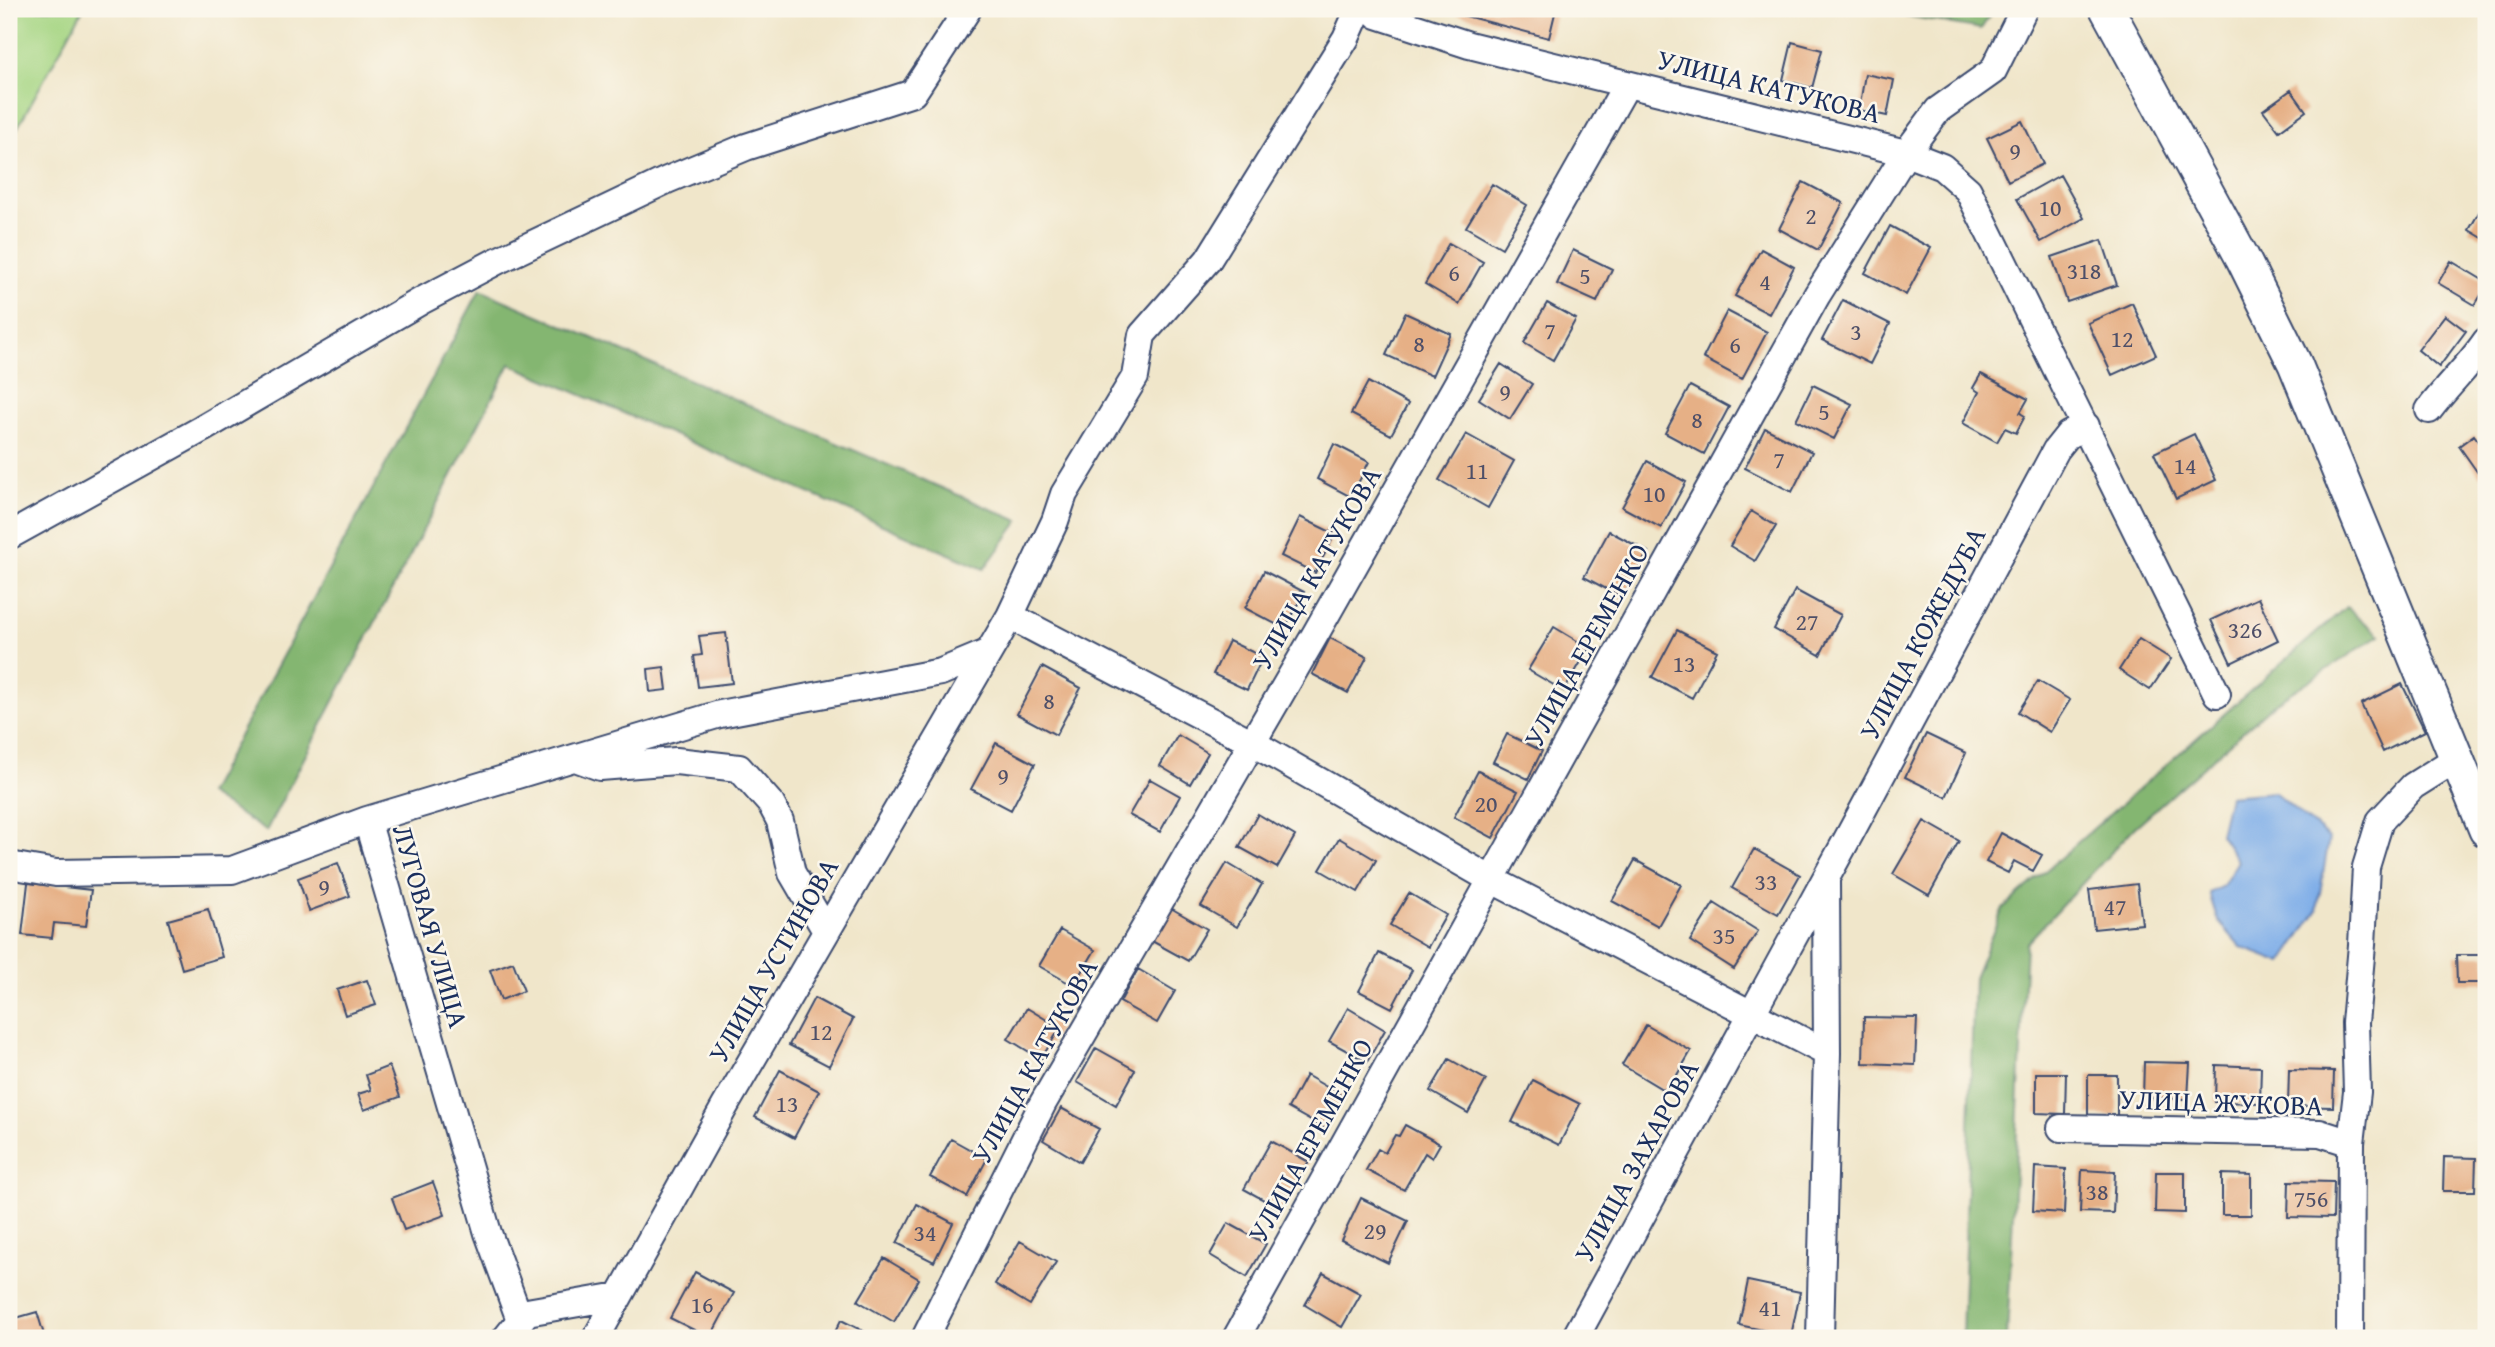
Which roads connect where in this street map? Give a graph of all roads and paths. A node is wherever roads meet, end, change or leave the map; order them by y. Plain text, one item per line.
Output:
1 (968, 9) edge
2 (1359, 9) edge
3 (1372, 9) edge
4 (2024, 9) edge
5 (2107, 9) edge
6 (1627, 84) junction
7 (1906, 153) junction
8 (2486, 341) edge
9 (2429, 410) dead end
10 (2086, 426) junction
11 (9, 536) edge
12 (1010, 616) junction
13 (989, 652) junction
14 (2217, 694) dead end
15 (1251, 743) junction
16 (574, 758) junction
17 (2456, 759) junction
18 (367, 820) junction
19 (2486, 830) edge
20 (9, 865) edge
21 (1826, 879) junction
22 (1492, 880) junction
23 (826, 932) junction
24 (1751, 1014) junction
25 (1827, 1054) junction
26 (2061, 1128) dead end
27 (2351, 1143) junction
28 (619, 1296) junction
29 (513, 1329) edge
30 (596, 1338) edge
31 (925, 1338) edge
32 (1236, 1338) edge
33 (1575, 1338) edge
34 (1820, 1338) edge
35 (2350, 1338) edge

1 - 11 street
2 - 12 street, УЛИЦА УСТИНОВА
3 - 6 street
4 - 7 street, УЛИЦА ЕРЕМЕНКО
5 - 17 main road
6 - 7 street, УЛИЦА КАТУКОВА
6 - 15 street, УЛИЦА КАТУКОВА
7 - 10 street
7 - 22 street, УЛИЦА ЕРЕМЕНКО
8 - 9 street
10 - 14 street
10 - 21 street, УЛИЦА КОЖЕДУБА
12 - 13 street, УЛИЦА УСТИНОВА
12 - 15 street
13 - 16 street
13 - 23 street, УЛИЦА УСТИНОВА
15 - 22 street
15 - 31 street, УЛИЦА КАТУКОВА
16 - 18 street
16 - 23 street
17 - 19 main road
17 - 27 street
18 - 20 street, ЛУГОВАЯ УЛИЦА
18 - 29 street, ЛУГОВАЯ УЛИЦА
21 - 24 street, УЛИЦА КОЖЕДУБА
21 - 25 street, УЛИЦА КОЖЕДУБА
22 - 24 street
22 - 32 street, УЛИЦА ЕРЕМЕНКО
23 - 28 street, УЛИЦА УСТИНОВА
24 - 25 street
24 - 33 street, УЛИЦА ЗАХАРОВА
25 - 34 street, УЛИЦА КОЖЕДУБА
26 - 27 street, УЛИЦА ЖУКОВА
27 - 35 street, УЛИЦА ЖУКОВА
28 - 29 street
28 - 30 street, УЛИЦА УСТИНОВА

